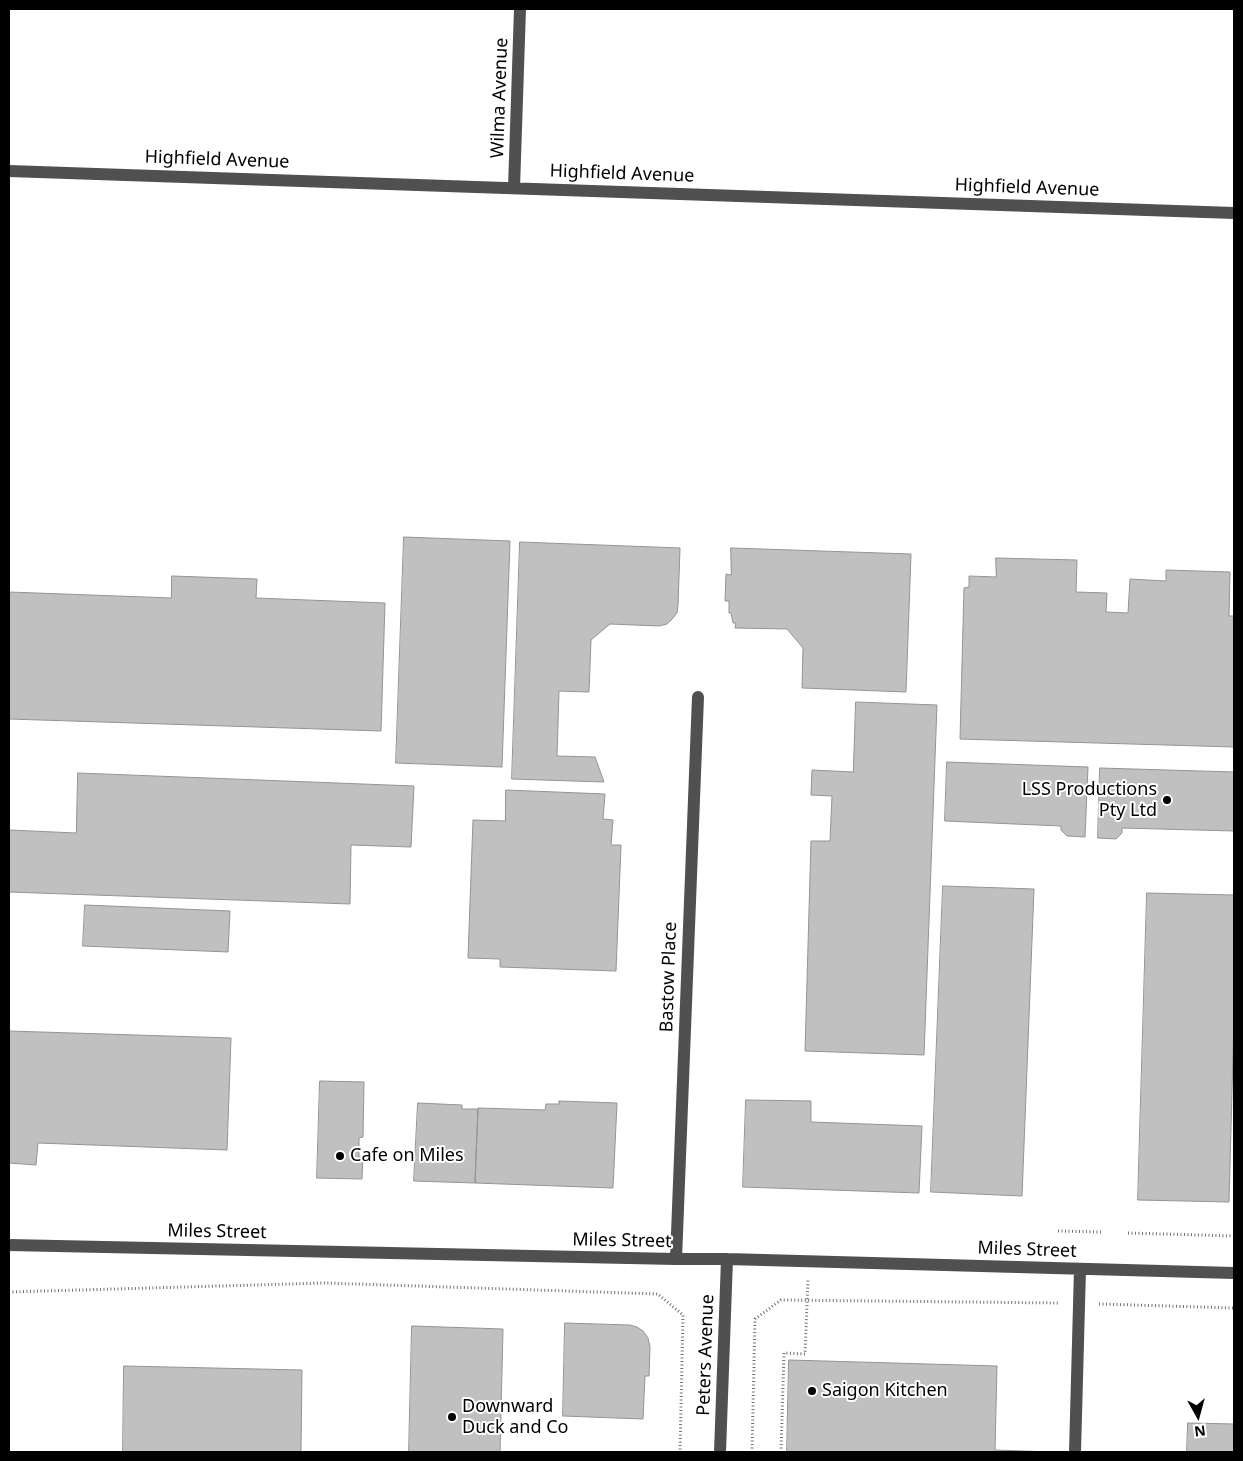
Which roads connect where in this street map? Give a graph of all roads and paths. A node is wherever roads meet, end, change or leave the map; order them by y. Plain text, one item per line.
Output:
1 (520, 9) edge
2 (9, 171) edge
3 (514, 188) junction
4 (1234, 212) edge
5 (698, 697) dead end
6 (1058, 1231) dead end
7 (1101, 1232) dead end
8 (1128, 1233) dead end
9 (1234, 1236) edge
10 (9, 1245) edge
11 (676, 1259) junction
12 (727, 1259) junction
13 (808, 1261) junction
14 (1080, 1269) junction
15 (1234, 1273) edge
16 (9, 1292) edge
17 (807, 1300) junction
18 (1079, 1303) junction
19 (1234, 1308) edge
20 (680, 1452) edge
21 (720, 1452) edge
22 (752, 1452) edge
23 (781, 1452) edge
24 (1075, 1452) edge

1 - 3 street, Wilma Avenue
2 - 3 street, Highfield Avenue
3 - 4 street, Highfield Avenue
5 - 11 street, Bastow Place
6 - 7 path
8 - 9 path
10 - 11 street, Miles Street
11 - 12 street, Miles Street
12 - 13 street, Miles Street
12 - 21 street, Peters Avenue
13 - 14 street, Miles Street
13 - 17 path
14 - 15 street, Miles Street
14 - 18 street
16 - 20 path
17 - 18 path
17 - 22 path
17 - 23 path
18 - 19 path
18 - 24 street

